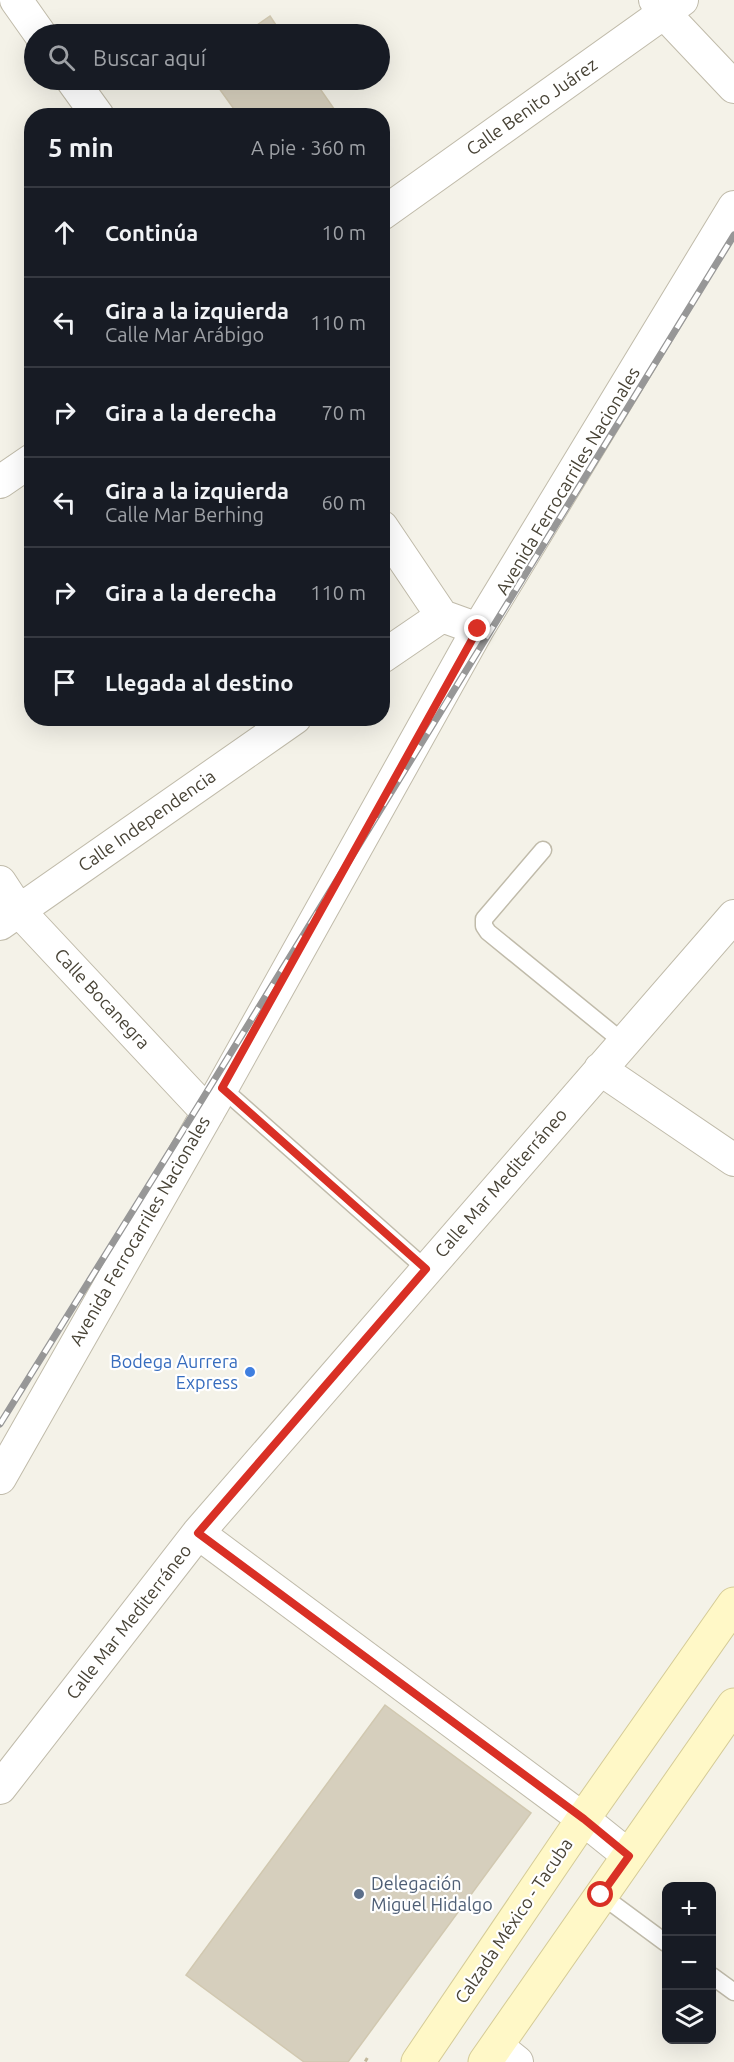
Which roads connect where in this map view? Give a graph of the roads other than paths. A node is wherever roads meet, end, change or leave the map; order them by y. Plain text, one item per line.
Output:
1 (16, 0) edge
2 (667, 4) edge
3 (33, 24) edge
4 (734, 87) edge
5 (79, 90) edge
6 (92, 108) edge
7 (734, 207) edge
8 (390, 208) edge
9 (24, 466) edge
10 (0, 482) edge
11 (390, 538) edge
12 (442, 616) junction
13 (478, 629) junction
14 (390, 652) edge
15 (284, 726) edge
16 (543, 850) dead end
17 (0, 882) edge
18 (734, 916) edge
19 (10, 917) edge
20 (623, 1041) junction
21 (600, 1069) junction
22 (215, 1100) junction
23 (734, 1160) edge
24 (426, 1269) junction
25 (0, 1478) edge
26 (198, 1533) junction
27 (734, 1604) edge
28 (734, 1705) edge
29 (3, 1779) edge
30 (584, 1819) junction
31 (629, 1856) junction
32 (601, 1895) junction
33 (662, 1940) edge
34 (716, 1979) edge
35 (734, 1992) edge
36 (500, 2057) edge
37 (418, 2062) edge

1 - 3 street
2 - 4 street
2 - 8 street, Calle Benito Juárez
5 - 6 street
7 - 13 street, Avenida Ferrocarriles Nacionales
9 - 10 street
11 - 12 street
12 - 13 street
12 - 14 street
13 - 22 street, Avenida Ferrocarriles Nacionales
15 - 19 street, Calle Independencia
16 - 20 lane
17 - 19 street, Calle Bocanegra
18 - 20 street, Calle Mar Mediterráneo
19 - 22 street, Calle Bocanegra
20 - 21 street, Calle Mar Mediterráneo
21 - 23 street
21 - 24 street, Calle Mar Mediterráneo
22 - 24 lane
22 - 25 street, Avenida Ferrocarriles Nacionales
24 - 26 street, Calle Mar Mediterráneo
26 - 29 street, Calle Mar Mediterráneo
26 - 30 street
27 - 30 main road, Calzada México - Tacuba
28 - 31 main road
30 - 31 street
30 - 37 main road, Calzada México - Tacuba
31 - 32 main road
32 - 33 lane
32 - 36 main road
34 - 35 lane

